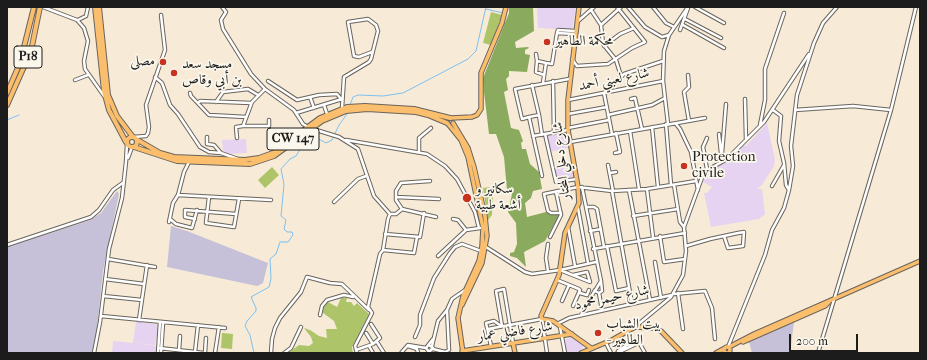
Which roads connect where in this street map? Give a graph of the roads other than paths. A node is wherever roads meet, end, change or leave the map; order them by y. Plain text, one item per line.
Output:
1 (34, 7) edge
2 (42, 7) edge
3 (88, 7) edge
4 (96, 7) edge
5 (99, 7) edge
6 (222, 7) edge
7 (506, 7) edge
8 (579, 7) edge
9 (594, 7) edge
10 (628, 7) edge
11 (653, 7) edge
12 (688, 7) edge
13 (695, 7) edge
14 (837, 7) edge
15 (916, 7) edge
16 (619, 8) edge
17 (591, 10) junction
18 (784, 13) dead end
19 (160, 15) dead end
20 (576, 17) junction
21 (581, 19) junction
22 (685, 19) junction
23 (77, 20) junction
24 (576, 23) junction
25 (724, 23) dead end
26 (601, 25) junction
27 (683, 25) junction
28 (634, 28) junction
29 (674, 28) junction
30 (680, 30) dead end
31 (575, 33) junction
32 (668, 35) junction
33 (721, 38) dead end
34 (604, 47) junction
35 (724, 48) dead end
36 (811, 51) junction
37 (372, 52) junction
38 (536, 54) dead end
39 (572, 59) junction
40 (616, 60) junction
41 (537, 61) junction
42 (663, 61) junction
43 (546, 62) junction
44 (88, 75) junction
45 (544, 75) junction
46 (688, 75) dead end
47 (621, 76) junction
48 (155, 77) junction
49 (569, 79) junction
50 (75, 80) dead end
51 (268, 81) dead end
52 (553, 81) junction
53 (663, 81) junction
54 (543, 83) junction
55 (532, 85) junction
56 (265, 89) junction
57 (7, 93) edge
58 (190, 93) dead end
59 (604, 93) junction
60 (258, 95) junction
61 (310, 97) junction
62 (105, 98) junction
63 (631, 98) dead end
64 (665, 98) junction
65 (342, 99) junction
66 (745, 99) dead end
67 (568, 100) junction
68 (216, 102) junction
69 (198, 103) junction
70 (251, 103) junction
71 (726, 104) dead end
72 (7, 105) edge
73 (324, 105) junction
74 (607, 106) junction
75 (314, 108) junction
76 (342, 108) junction
77 (638, 109) junction
78 (773, 110) junction
79 (795, 110) junction
80 (892, 110) junction
81 (296, 113) junction
82 (327, 114) junction
83 (568, 114) junction
84 (539, 115) junction
85 (608, 115) junction
86 (246, 117) junction
87 (529, 117) junction
88 (705, 118) dead end
89 (269, 120) dead end
90 (454, 120) junction
91 (609, 120) junction
92 (689, 121) junction
93 (448, 123) junction
94 (667, 124) junction
95 (675, 124) junction
96 (243, 126) junction
97 (760, 126) junction
98 (652, 127) junction
99 (310, 128) junction
100 (430, 128) dead end
101 (568, 129) junction
102 (642, 129) junction
103 (630, 131) junction
104 (554, 132) junction
105 (616, 133) junction
106 (543, 134) junction
107 (612, 134) junction
108 (719, 134) dead end
109 (533, 136) junction
110 (207, 137) dead end
111 (134, 138) junction
112 (237, 138) dead end
113 (707, 138) dead end
114 (746, 139) junction
115 (345, 140) junction
116 (570, 142) junction
117 (126, 143) junction
118 (133, 147) junction
119 (419, 152) junction
120 (221, 153) junction
121 (615, 153) dead end
122 (722, 153) junction
123 (239, 160) junction
124 (126, 162) junction
125 (189, 162) junction
126 (722, 163) junction
127 (784, 164) junction
128 (608, 165) dead end
129 (707, 169) junction
130 (616, 172) dead end
131 (610, 173) junction
132 (366, 176) junction
133 (542, 176) dead end
134 (577, 179) junction
135 (696, 180) junction
136 (124, 181) junction
137 (430, 181) dead end
138 (673, 185) junction
139 (772, 186) dead end
140 (580, 187) junction
141 (658, 187) junction
142 (639, 189) junction
143 (648, 189) junction
144 (629, 190) junction
145 (698, 190) junction
146 (789, 190) junction
147 (612, 191) junction
148 (556, 192) junction
149 (178, 195) junction
150 (209, 197) junction
151 (396, 197) junction
152 (439, 198) dead end
153 (239, 199) junction
154 (271, 200) dead end
155 (334, 202) dead end
156 (586, 207) junction
157 (578, 208) junction
158 (402, 209) junction
159 (678, 209) junction
160 (197, 210) junction
161 (208, 212) junction
162 (650, 212) junction
163 (424, 213) junction
164 (561, 213) junction
165 (236, 214) junction
166 (390, 214) junction
167 (633, 216) junction
168 (436, 217) dead end
169 (195, 219) junction
170 (453, 219) dead end
171 (568, 227) junction
172 (684, 227) junction
173 (481, 228) junction
174 (466, 230) junction
175 (601, 230) junction
176 (590, 231) junction
177 (685, 233) junction
178 (385, 234) junction
179 (417, 236) junction
180 (660, 236) junction
181 (724, 236) junction
182 (550, 237) dead end
183 (653, 237) junction
184 (638, 240) junction
185 (621, 243) junction
186 (548, 244) dead end
187 (7, 245) edge
188 (686, 246) junction
189 (486, 247) junction
190 (606, 247) junction
191 (593, 249) junction
192 (383, 250) junction
193 (481, 252) junction
194 (438, 256) dead end
195 (108, 259) junction
196 (685, 259) junction
197 (920, 261) edge
198 (596, 262) junction
199 (655, 262) dead end
200 (588, 263) junction
201 (147, 265) junction
202 (575, 266) junction
203 (155, 267) dead end
204 (567, 268) junction
205 (560, 270) junction
206 (548, 271) junction
207 (568, 274) junction
208 (573, 275) junction
209 (105, 279) junction
210 (557, 280) junction
211 (601, 281) junction
212 (144, 284) junction
213 (569, 285) junction
214 (629, 288) junction
215 (596, 289) junction
216 (468, 290) junction
217 (580, 290) junction
218 (590, 290) dead end
219 (599, 293) junction
220 (678, 293) junction
221 (673, 294) junction
222 (103, 296) junction
223 (354, 297) junction
224 (661, 298) junction
225 (142, 300) junction
226 (650, 300) junction
227 (834, 300) junction
228 (562, 301) dead end
229 (632, 304) junction
230 (572, 306) dead end
231 (369, 310) junction
232 (447, 310) junction
233 (602, 310) junction
234 (320, 315) dead end
235 (581, 315) junction
236 (100, 316) junction
237 (542, 319) junction
238 (139, 320) junction
239 (162, 322) junction
240 (371, 324) dead end
241 (198, 325) junction
242 (510, 325) junction
243 (558, 325) junction
244 (502, 326) junction
245 (219, 327) junction
246 (301, 327) dead end
247 (635, 327) junction
248 (225, 328) dead end
249 (488, 329) junction
250 (683, 329) dead end
251 (366, 333) dead end
252 (572, 334) junction
253 (180, 336) dead end
254 (562, 336) junction
255 (415, 337) dead end
256 (206, 338) dead end
257 (544, 338) junction
258 (715, 339) dead end
259 (633, 341) dead end
260 (376, 342) junction
261 (513, 343) junction
262 (606, 343) junction
263 (373, 344) junction
264 (369, 346) junction
265 (407, 346) junction
266 (490, 346) junction
267 (160, 348) junction
268 (426, 348) junction
269 (482, 348) junction
270 (591, 348) junction
271 (729, 349) edge
272 (179, 350) junction
273 (431, 350) edge
274 (195, 352) edge
275 (357, 352) edge
276 (462, 352) edge
277 (94, 353) edge
278 (158, 353) edge
279 (161, 353) edge
280 (204, 353) edge
281 (215, 353) edge
282 (271, 353) edge
283 (284, 353) edge
284 (373, 353) edge
285 (384, 353) edge
286 (401, 353) edge
287 (418, 353) edge
288 (482, 353) edge
289 (515, 353) edge
290 (547, 353) edge
291 (565, 353) edge
292 (581, 353) edge
293 (611, 353) edge
294 (616, 353) edge
295 (645, 353) edge
296 (682, 353) edge
297 (716, 353) edge
298 (722, 353) edge
299 (818, 353) edge

1 - 57 highway, P18
2 - 23 street
2 - 72 highway, P18
3 - 23 street
4 - 62 highway
5 - 111 highway, CW 147
6 - 56 street
7 - 90 main road
8 - 20 main road, شارع دخلي المختار
9 - 17 street
10 - 32 street
11 - 29 street
12 - 22 street
12 - 29 street
13 - 25 street
14 - 36 street
15 - 80 street
16 - 26 street
16 - 28 street
17 - 21 street
17 - 26 street
18 - 97 street
19 - 48 street
20 - 21 street
20 - 24 main road, شارع دخلي المختار
21 - 24 street
22 - 27 street
22 - 33 street
23 - 44 street
24 - 31 main road, شارع دخلي المختار
26 - 34 street
27 - 30 street
27 - 35 street
28 - 34 street
28 - 40 street
29 - 32 street
31 - 39 main road, شارع دخلي المختار
31 - 43 street
32 - 42 street
34 - 40 street
36 - 78 street
36 - 79 street
37 - 37 street
37 - 65 street
38 - 41 street
39 - 40 street
39 - 49 main road, شارع دخلي المختار
40 - 47 street
41 - 43 street
41 - 45 street
42 - 47 street
42 - 53 street
43 - 45 street
44 - 50 street
44 - 62 street
45 - 54 street
46 - 92 street
47 - 59 street
48 - 111 street
48 - 120 street
49 - 52 street
49 - 67 main road, شارع دخلي المختار
51 - 61 street
52 - 54 street
52 - 104 street
53 - 59 street, شارع لعبني أحمد
53 - 64 street
54 - 55 street
55 - 84 street
55 - 87 street
56 - 60 street
56 - 81 street
58 - 69 street
59 - 67 street, شارع لعبني أحمد
59 - 74 street
60 - 68 street
60 - 70 street
61 - 65 street
61 - 75 street
62 - 117 highway
63 - 77 street
64 - 77 street
64 - 94 street
65 - 73 street
65 - 76 street
66 - 114 street
67 - 83 main road, شارع دخلي المختار
68 - 69 street
68 - 70 street
69 - 86 street
70 - 86 street
71 - 122 street
73 - 75 street
73 - 82 street
74 - 83 street
74 - 85 street
75 - 81 street
76 - 82 highway, CW 147
76 - 90 highway, CW 147
77 - 85 street
77 - 102 street
78 - 97 street
78 - 127 street
79 - 80 street
79 - 146 street
80 - 227 street
81 - 99 street
82 - 99 highway, CW 147
83 - 101 main road, شارع دخلي المختار
84 - 87 street
84 - 106 street
85 - 91 street
86 - 96 street
87 - 109 street
88 - 92 street
89 - 96 street
90 - 93 main road
90 - 189 main road
91 - 101 street
91 - 107 street
92 - 95 street
93 - 99 highway, CW 147
93 - 173 main road
94 - 95 street
94 - 98 street
94 - 138 street
95 - 135 street
96 - 112 street
97 - 114 street
98 - 102 street
98 - 141 street
99 - 115 street
99 - 123 highway, CW 147
99 - 125 highway, CW 147
100 - 119 street
101 - 104 street
101 - 116 main road, شارع دخلي المختار
102 - 103 street
103 - 105 street
103 - 142 street
104 - 106 street
105 - 107 street
105 - 121 street
106 - 109 street
106 - 134 street
107 - 116 street
108 - 122 street
109 - 133 street
110 - 120 street
111 - 117 highway
111 - 118 highway
111 - 123 highway, CW 147
113 - 129 street
114 - 126 street
115 - 119 street
115 - 132 street
116 - 134 main road, شارع دخلي المختار
117 - 118 highway
117 - 124 street
118 - 124 street
118 - 125 highway, CW 147
119 - 173 street
120 - 123 street
122 - 126 street
124 - 136 street
125 - 149 street
126 - 129 street
127 - 139 street
127 - 146 street
128 - 131 street
129 - 145 street
130 - 131 street
131 - 147 street
132 - 155 street
132 - 166 street
134 - 140 main road, شارع دخلي المختار
135 - 138 street
135 - 145 street
136 - 187 street
136 - 195 street
137 - 151 street
138 - 141 street
138 - 159 street
140 - 147 street
140 - 148 street
140 - 156 street
140 - 157 main road, شارع دخلي المختار
141 - 143 street
142 - 143 street
142 - 144 street
143 - 162 street
144 - 147 street
144 - 167 street
145 - 172 street
146 - 271 street
147 - 185 street
148 - 164 street
148 - 164 street
149 - 150 street
149 - 169 street
150 - 153 street
150 - 161 street
151 - 152 street
151 - 158 street
153 - 154 street
153 - 165 street
156 - 175 street
156 - 176 street
157 - 171 main road, شارع دخلي المختار
157 - 200 street
158 - 163 street
158 - 166 street
159 - 162 street
159 - 172 street
160 - 161 street
160 - 169 street
160 - 169 street
161 - 165 street
161 - 165 street
162 - 167 street
162 - 183 street
163 - 168 street
163 - 179 street
164 - 182 street
166 - 178 street
167 - 184 street
170 - 174 street
171 - 202 street
171 - 205 main road, شارع دخلي المختار
172 - 177 street
173 - 174 street
173 - 193 main road
174 - 194 street
175 - 176 street
175 - 190 street
176 - 191 street
177 - 180 street
177 - 188 street
178 - 179 street
178 - 192 street
179 - 192 street
180 - 183 street
180 - 196 street
181 - 181 street
181 - 188 street
183 - 184 street
184 - 185 street
184 - 226 street
185 - 190 street
185 - 214 street
186 - 206 street
188 - 196 street
189 - 206 street
189 - 216 main road
190 - 191 street
190 - 214 street
191 - 198 street
192 - 231 street
193 - 216 main road
193 - 255 street
195 - 201 street
195 - 209 street
196 - 221 street
197 - 227 main road
198 - 200 street
198 - 211 street
199 - 224 street
200 - 202 street
201 - 203 street
201 - 212 street
202 - 204 street
204 - 205 street
204 - 207 street
205 - 206 street
205 - 207 street
205 - 210 main road, شارع دخلي المختار
207 - 208 street
208 - 208 street
209 - 212 street
209 - 222 street
210 - 213 street
210 - 237 main road, شارع دخلي المختار
211 - 215 street
211 - 219 street
212 - 225 street
213 - 217 street
213 - 228 street
214 - 229 street
215 - 219 street
215 - 235 street
216 - 232 street
216 - 276 main road
217 - 218 street
217 - 230 street
219 - 233 street
220 - 221 street, شارع حيمر محمود
220 - 250 street
220 - 258 street, شارع حيمر محمود
221 - 224 street, شارع حيمر محمود
221 - 247 street
222 - 225 street
222 - 236 street
223 - 231 street
223 - 234 street
223 - 282 street
224 - 226 street, شارع حيمر محمود
225 - 238 street
226 - 229 street, شارع حيمر محمود
227 - 271 main road
227 - 299 street
229 - 233 street, شارع حيمر محمود
231 - 275 street
232 - 273 street
232 - 273 street
233 - 235 street, شارع حيمر محمود
235 - 243 street, شارع حيمر محمود
236 - 238 street
236 - 277 street
237 - 242 street
237 - 243 main road
237 - 257 street, شارع دخلي المختار
238 - 239 street
239 - 241 street
239 - 267 street
240 - 260 street
241 - 245 street
241 - 274 street
242 - 244 street
242 - 244 street
242 - 261 street
243 - 252 main road
243 - 254 street
244 - 249 street
244 - 249 street
245 - 248 street
245 - 281 street
246 - 283 street
247 - 262 main road
247 - 296 main road
249 - 266 street
251 - 263 street
252 - 254 main road, شارع فاضلي عمار
252 - 270 main road
253 - 272 street
254 - 257 main road, شارع فاضلي عمار
254 - 291 street
256 - 280 street
257 - 261 main road, شارع فاضلي عمار
257 - 290 street, شارع دخلي المختار
259 - 294 street
260 - 263 street
260 - 285 street
261 - 266 main road, شارع فاضلي عمار
261 - 289 main road
262 - 270 main road
262 - 293 street
263 - 264 street
264 - 275 street
264 - 284 street
265 - 268 street
265 - 286 street
265 - 287 street
266 - 269 main road, شارع فاضلي عمار
267 - 272 street
267 - 278 street
267 - 279 street
268 - 273 street
268 - 273 street
269 - 276 main road, شارع فاضلي عمار
269 - 288 street
270 - 292 main road
271 - 297 main road
271 - 298 main road
272 - 274 street
274 - 280 street
294 - 295 street

